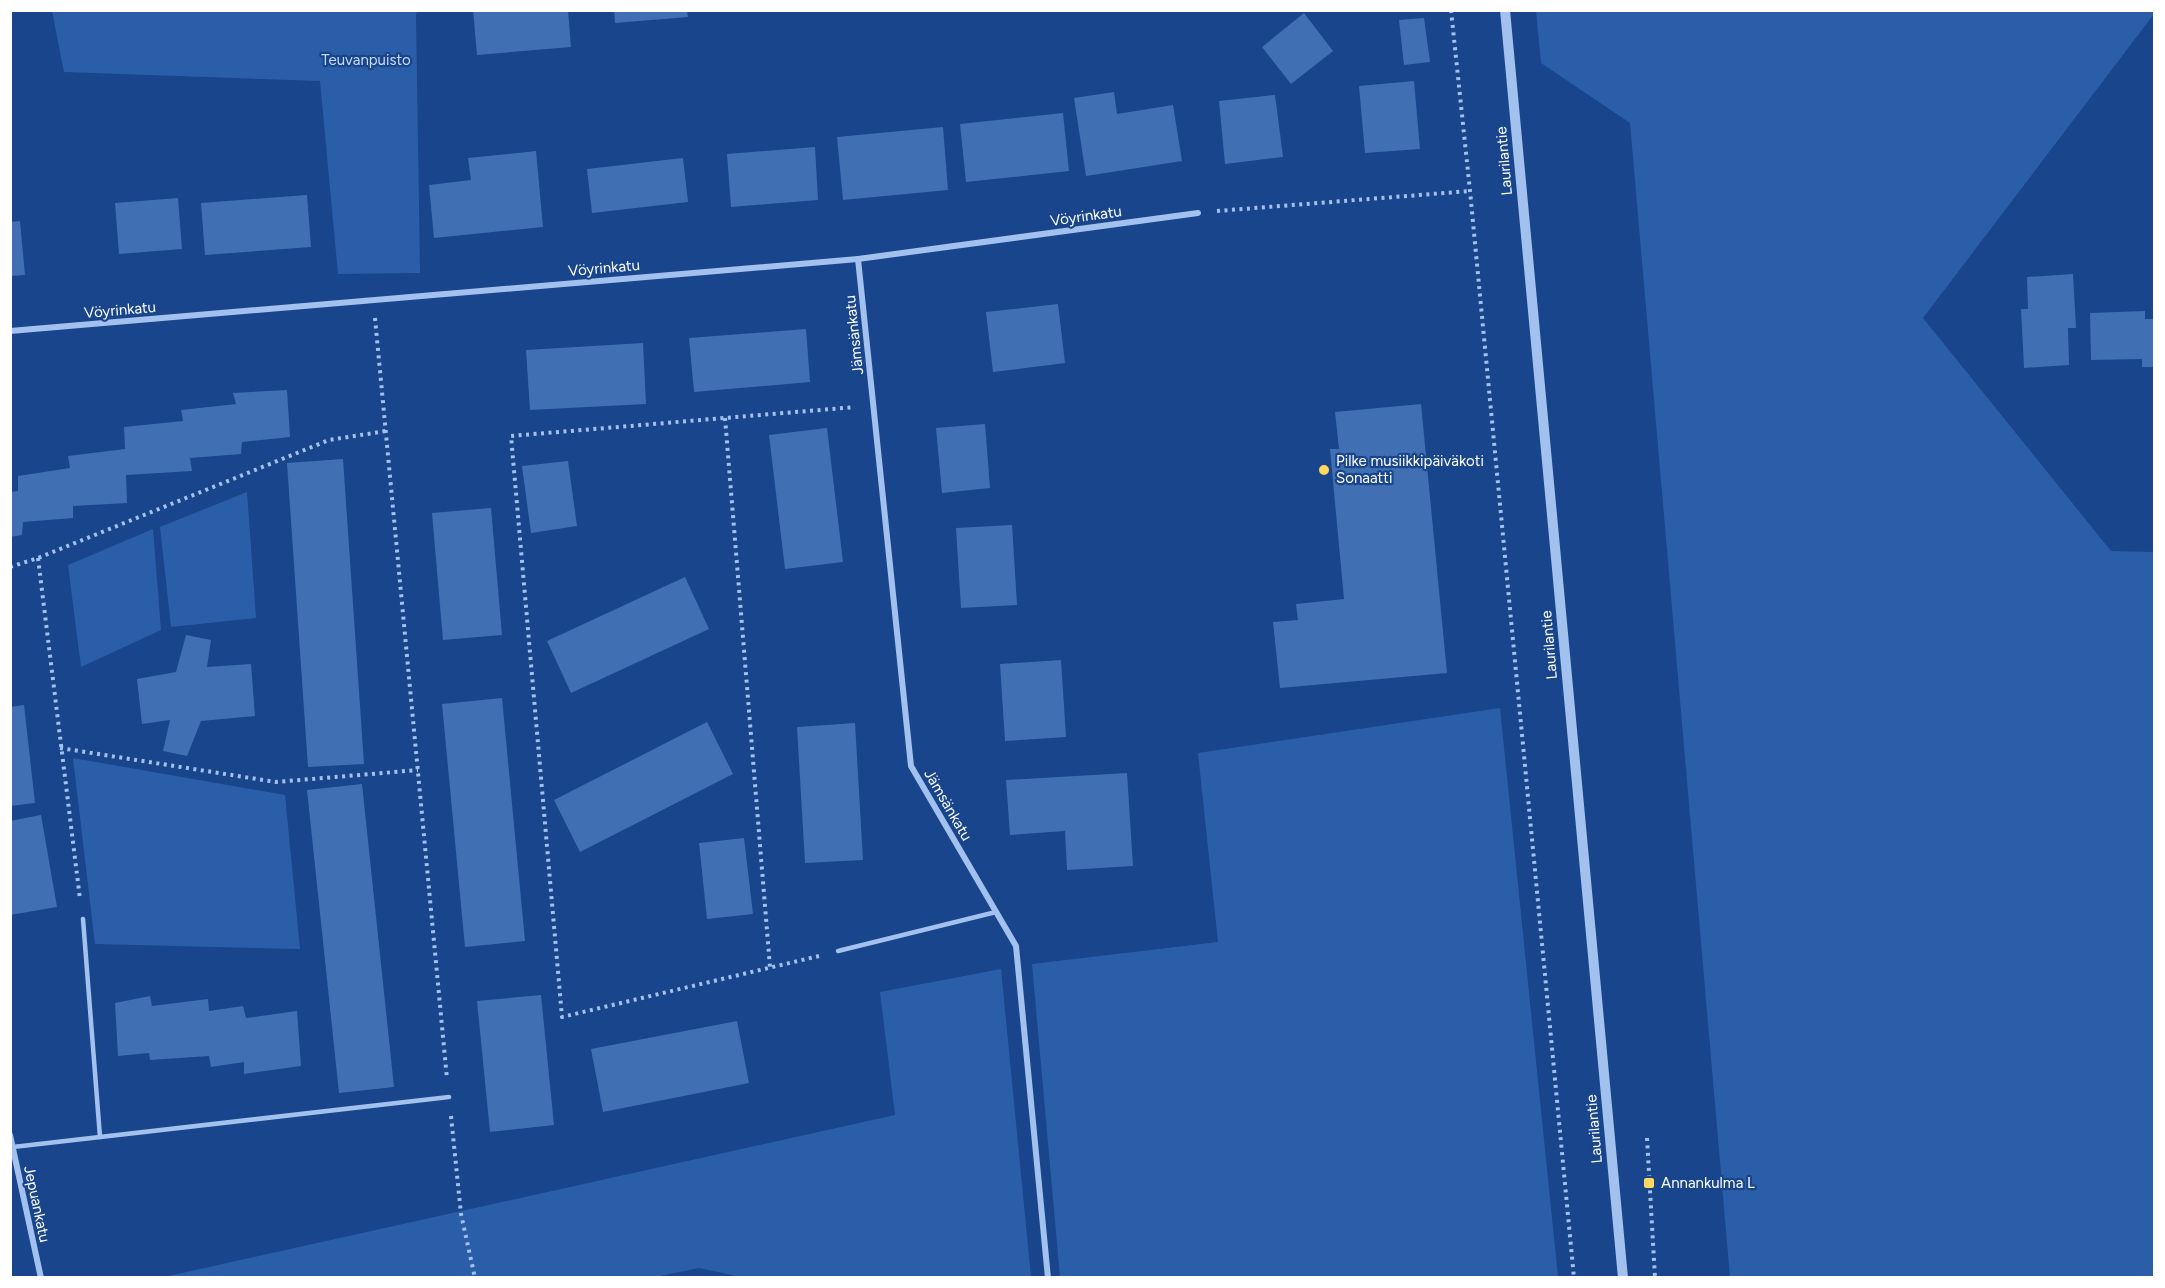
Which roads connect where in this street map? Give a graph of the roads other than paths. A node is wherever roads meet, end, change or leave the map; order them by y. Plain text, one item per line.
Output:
1 (1505, 10) edge
2 (1198, 213) road end
3 (858, 259) junction
4 (10, 331) edge
5 (996, 912) junction
6 (83, 920) road end
7 (838, 951) road end
8 (449, 1097) road end
9 (10, 1136) edge
10 (100, 1137) junction
11 (13, 1147) junction
12 (41, 1278) edge
13 (1048, 1278) edge
14 (1623, 1278) edge

1 - 14 street, Laurilantie
2 - 3 street, Vöyrinkatu
3 - 4 street, Vöyrinkatu
3 - 5 street, Jämsänkatu
5 - 7 lane
5 - 13 street, Jämsänkatu
6 - 10 lane
8 - 10 lane
9 - 11 street, Jepuankatu
10 - 11 lane
11 - 12 street, Jepuankatu

